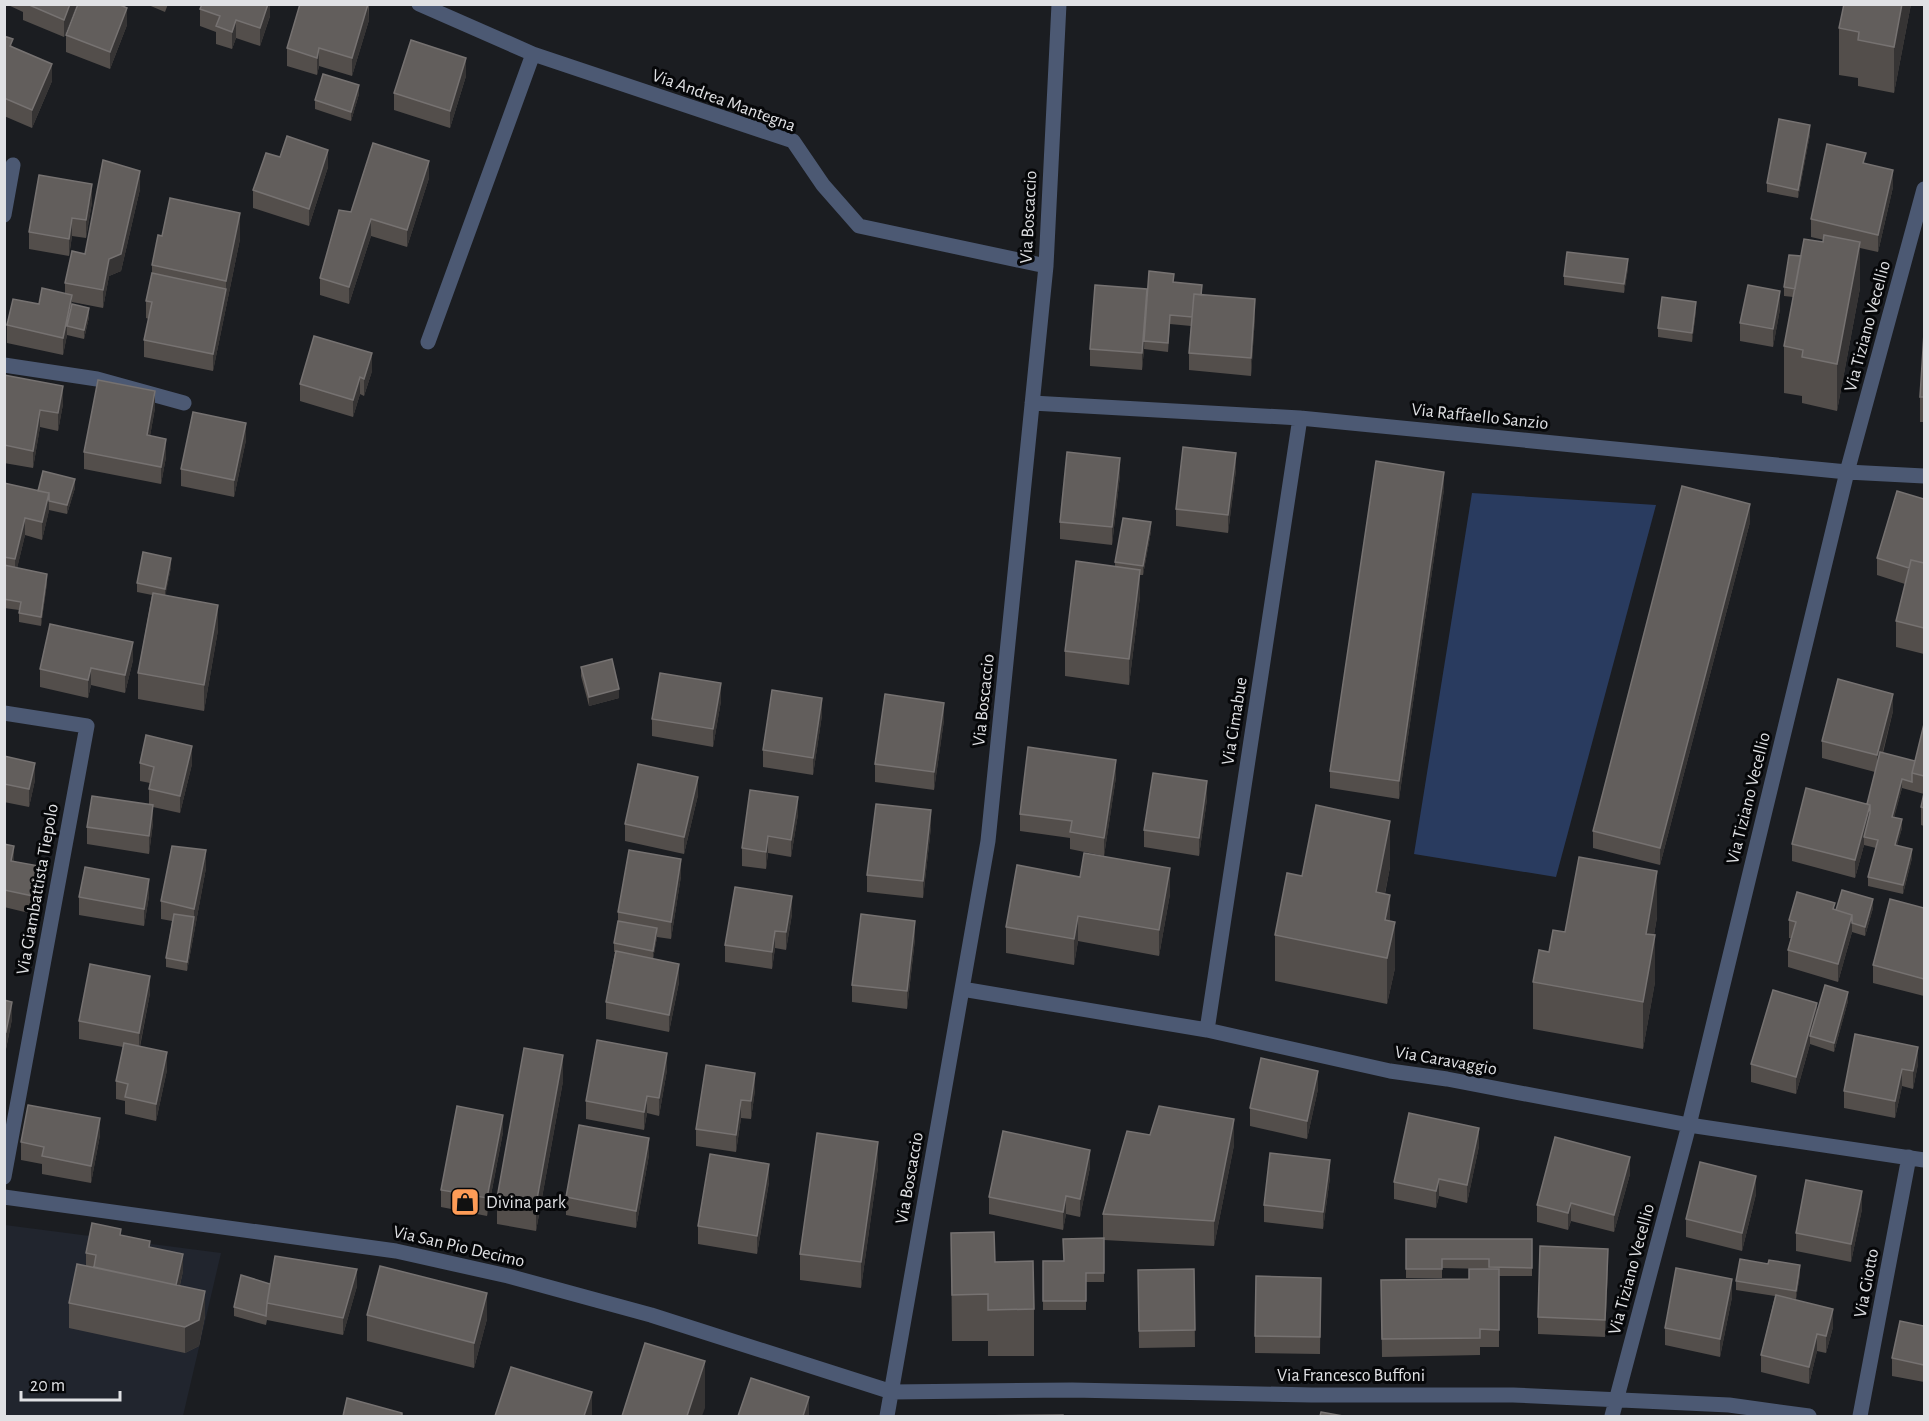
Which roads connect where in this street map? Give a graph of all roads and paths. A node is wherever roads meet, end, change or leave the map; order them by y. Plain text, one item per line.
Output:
1 (419, 4) edge
2 (1059, 4) edge
3 (532, 54) junction
4 (13, 165) dead end
5 (1924, 189) edge
6 (4, 216) edge
7 (1046, 266) junction
8 (428, 342) dead end
9 (4, 365) edge
10 (184, 403) dead end
11 (1032, 403) junction
12 (1300, 418) junction
13 (1847, 472) junction
14 (1924, 476) edge
15 (4, 713) edge
16 (962, 989) junction
17 (1207, 1030) junction
18 (1689, 1125) junction
19 (1917, 1159) edge
20 (4, 1178) edge
21 (4, 1197) edge
22 (892, 1392) junction
23 (1617, 1400) junction
24 (887, 1416) edge
25 (1612, 1416) edge
26 (1809, 1416) edge
27 (1860, 1416) edge

1 - 3 street, Via Andrea Mantegna
2 - 7 street, Via Boscaccio
3 - 7 street, Via Andrea Mantegna
3 - 8 street
4 - 6 street
5 - 13 street, Via Tiziano Vecellio
7 - 11 street, Via Boscaccio
9 - 10 street
11 - 12 street, Via Raffaello Sanzio
11 - 16 street, Via Boscaccio
12 - 13 street, Via Raffaello Sanzio
12 - 17 street, Via Cimabue
13 - 14 street, Via Raffaello Sanzio
13 - 18 street, Via Tiziano Vecellio
15 - 20 street, Via Giambattista Tiepolo
16 - 17 street, Via Caravaggio
16 - 22 street, Via Boscaccio
17 - 18 street, Via Caravaggio
18 - 19 street, Via Caravaggio
18 - 23 street, Via Tiziano Vecellio
19 - 27 street, Via Giotto
21 - 22 street, Via San Pio Decimo
22 - 23 street, Via Francesco Buffoni
22 - 24 street, Via Boscaccio
23 - 25 street, Via Tiziano Vecellio
23 - 26 street, Via Francesco Buffoni

